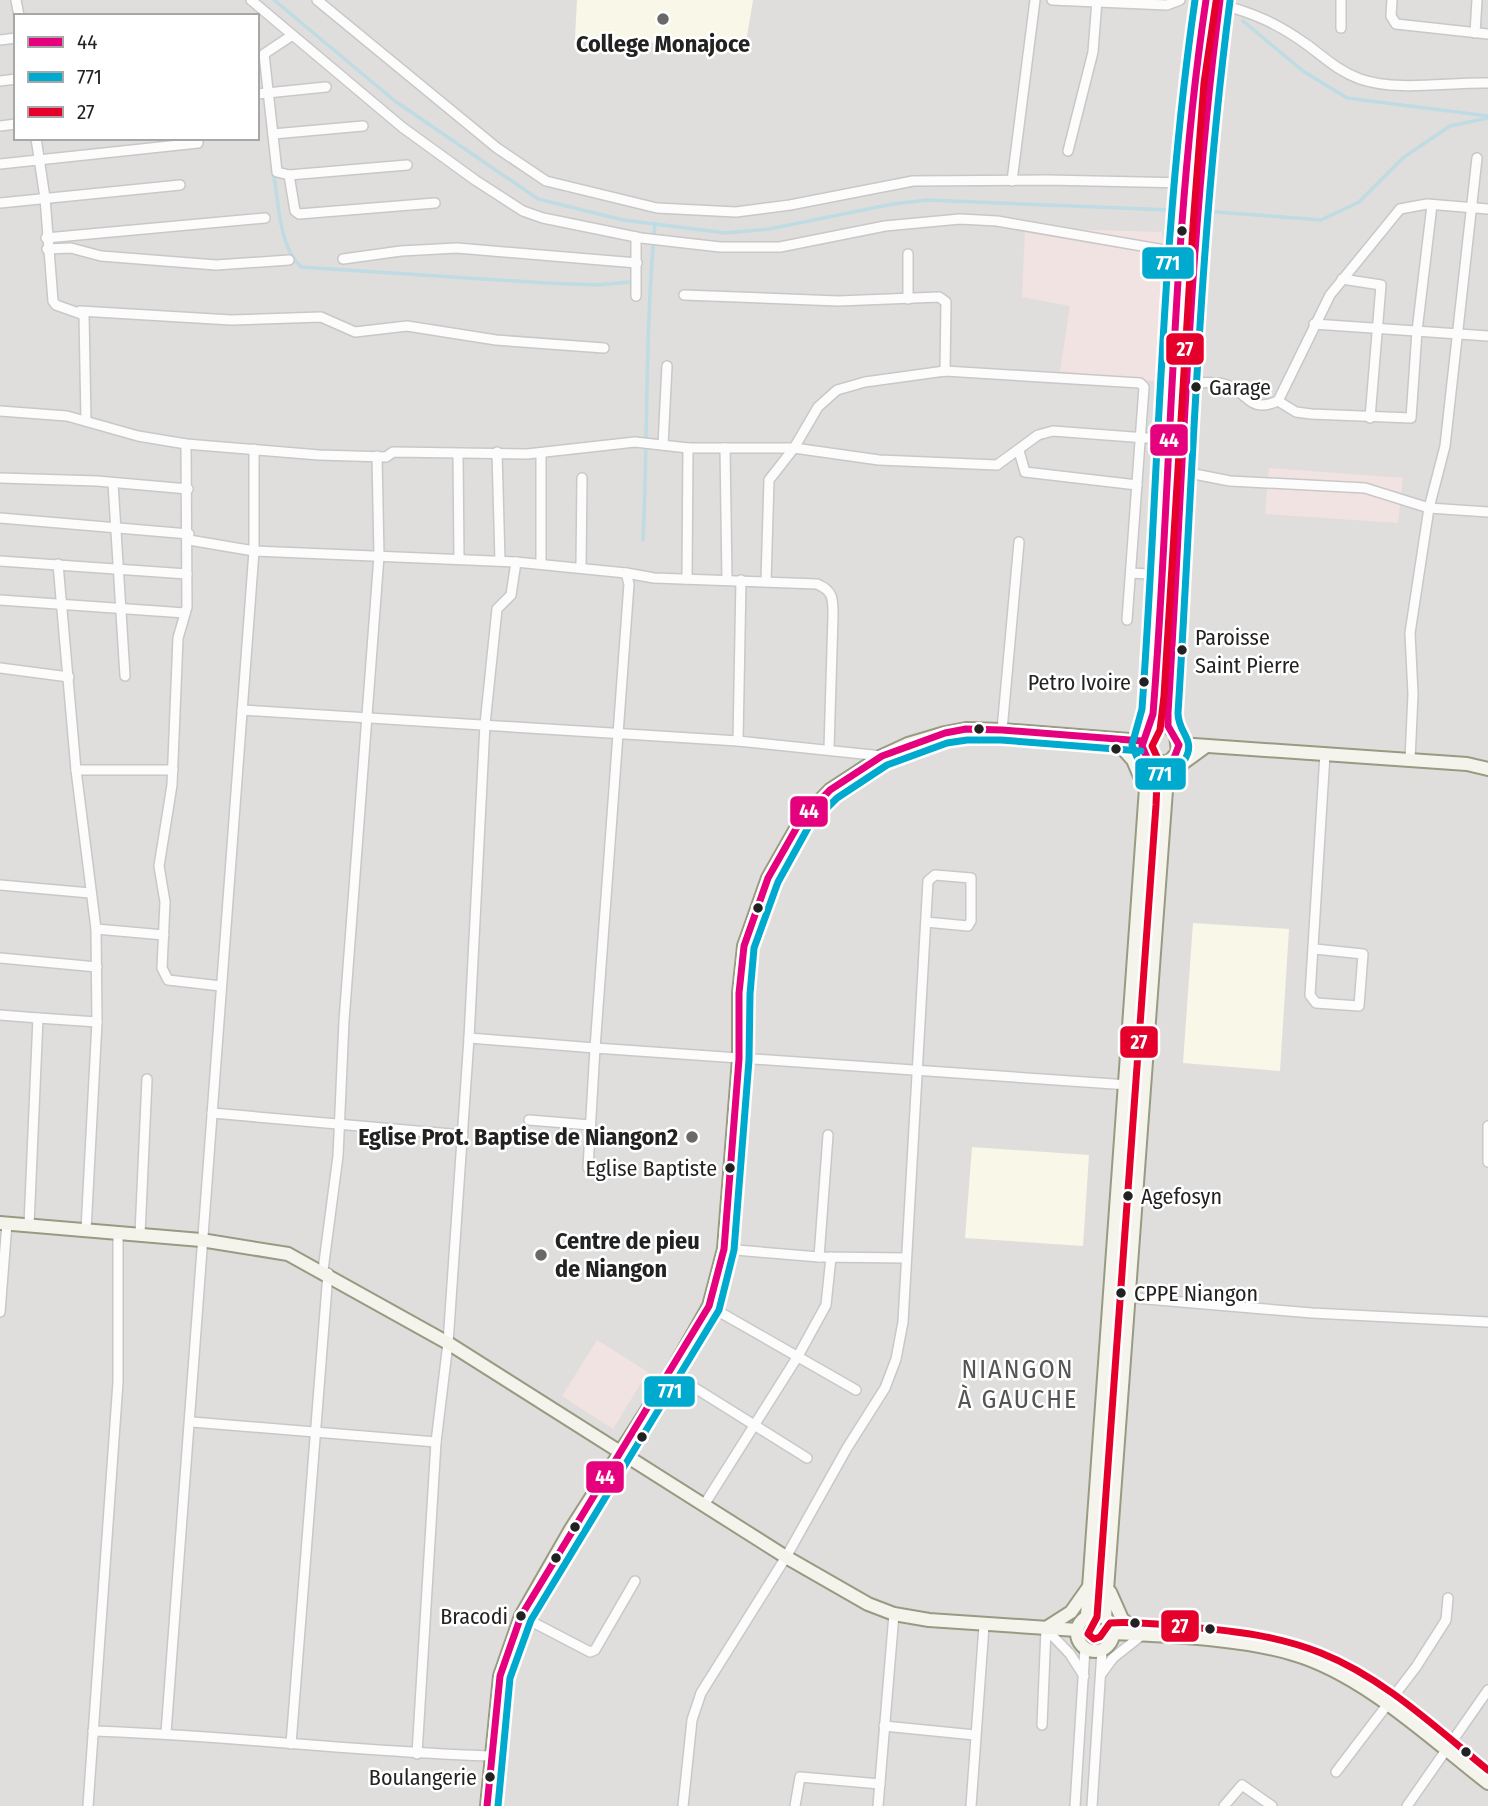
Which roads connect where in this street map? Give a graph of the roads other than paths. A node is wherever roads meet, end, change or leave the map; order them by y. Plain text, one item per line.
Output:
1 (251, 0) edge
2 (317, 0) edge
3 (1035, 0) edge
4 (1052, 0) edge
5 (1180, 0) edge
6 (1206, 0) edge
7 (1340, 0) edge
8 (1392, 0) edge
9 (1477, 0) edge
10 (1097, 1) edge
11 (1219, 2) edge
12 (1341, 28) dead end
13 (1475, 33) junction
14 (1488, 34) edge
15 (291, 36) junction
16 (261, 54) edge
17 (1488, 83) edge
18 (326, 87) dead end
19 (268, 93) junction
20 (259, 94) edge
21 (363, 127) dead end
22 (272, 134) junction
23 (36, 140) edge
24 (198, 143) dead end
25 (1068, 151) dead end
26 (1477, 158) dead end
27 (39, 159) junction
28 (0, 164) edge
29 (407, 165) dead end
30 (289, 175) junction
31 (1012, 181) junction
32 (1187, 183) junction
33 (180, 185) dead end
34 (45, 198) junction
35 (0, 203) edge
36 (435, 203) dead end
37 (1432, 205) junction
38 (1473, 207) junction
39 (1488, 209) edge
40 (265, 218) dead end
41 (639, 238) junction
42 (46, 239) junction
43 (47, 249) junction
44 (1182, 253) junction
45 (908, 254) dead end
46 (343, 259) dead end
47 (289, 260) dead end
48 (637, 263) junction
49 (1342, 279) junction
50 (684, 295) dead end
51 (636, 296) dead end
52 (908, 299) junction
53 (80, 311) junction
54 (1314, 324) junction
55 (1378, 328) junction
56 (1417, 331) junction
57 (1459, 334) junction
58 (1488, 336) edge
59 (604, 348) dead end
60 (667, 366) dead end
61 (945, 372) junction
62 (1190, 383) junction
63 (1278, 401) junction
64 (0, 411) edge
65 (1370, 418) junction
66 (86, 421) junction
67 (1140, 439) junction
68 (1186, 441) junction
69 (1171, 442) junction
70 (186, 444) junction
71 (663, 445) junction
72 (725, 447) junction
73 (688, 448) junction
74 (794, 448) junction
75 (254, 449) junction
76 (1019, 451) junction
77 (497, 452) junction
78 (458, 454) junction
79 (541, 454) junction
80 (377, 456) junction
81 (1184, 472) junction
82 (0, 478) edge
83 (582, 478) dead end
84 (113, 482) junction
85 (1138, 485) junction
86 (188, 489) junction
87 (1429, 508) junction
88 (1488, 512) edge
89 (0, 518) edge
90 (114, 526) junction
91 (189, 537) junction
92 (1020, 542) dead end
93 (254, 551) junction
94 (379, 556) junction
95 (459, 559) junction
96 (0, 561) edge
97 (500, 561) junction
98 (516, 562) junction
99 (58, 564) junction
100 (541, 564) junction
101 (581, 567) junction
102 (120, 569) junction
103 (626, 573) junction
104 (1132, 573) junction
105 (187, 574) junction
106 (1162, 575) junction
107 (687, 579) junction
108 (727, 580) junction
109 (740, 580) junction
110 (766, 581) junction
111 (0, 600) edge
112 (62, 605) junction
113 (123, 609) junction
114 (185, 613) junction
115 (1127, 620) dead end
116 (0, 668) edge
117 (125, 676) dead end
118 (69, 677) junction
119 (242, 710) junction
120 (365, 716) junction
121 (485, 724) junction
122 (1168, 726) junction
123 (1150, 728) junction
124 (1002, 730) junction
125 (616, 733) junction
126 (1115, 740) junction
127 (738, 741) junction
128 (1142, 741) junction
129 (1180, 744) junction
130 (1205, 747) junction
131 (829, 748) junction
132 (1325, 754) junction
133 (882, 756) junction
134 (1148, 760) junction
135 (1410, 760) junction
136 (1168, 762) junction
137 (1488, 769) edge
138 (76, 770) junction
139 (173, 770) junction
140 (1166, 785) junction
141 (1146, 795) junction
142 (0, 885) edge
143 (90, 893) junction
144 (926, 922) junction
145 (96, 929) junction
146 (164, 934) junction
147 (1315, 949) junction
148 (0, 958) edge
149 (97, 967) junction
150 (222, 986) junction
151 (0, 1015) edge
152 (38, 1018) junction
153 (97, 1022) junction
154 (469, 1038) junction
155 (595, 1048) junction
156 (739, 1059) junction
157 (919, 1072) junction
158 (147, 1079) dead end
159 (1125, 1084) junction
160 (1143, 1086) junction
161 (212, 1112) junction
162 (529, 1120) dead end
163 (338, 1122) junction
164 (590, 1125) junction
165 (1488, 1126) edge
166 (463, 1135) junction
167 (828, 1135) dead end
168 (1488, 1162) edge
169 (588, 1168) dead end
170 (3, 1223) edge
171 (29, 1225) junction
172 (86, 1230) junction
173 (118, 1233) junction
174 (140, 1234) junction
175 (201, 1240) junction
176 (724, 1249) junction
177 (819, 1257) junction
178 (831, 1257) junction
179 (906, 1258) junction
180 (325, 1272) junction
181 (1111, 1296) junction
182 (1129, 1298) junction
183 (709, 1306) junction
184 (0, 1312) edge
185 (1488, 1322) edge
186 (448, 1343) junction
187 (798, 1356) junction
188 (671, 1373) junction
189 (856, 1390) dead end
190 (191, 1422) junction
191 (752, 1424) junction
192 (315, 1432) junction
193 (436, 1442) junction
194 (620, 1450) junction
195 (807, 1458) dead end
196 (704, 1505) junction
197 (786, 1557) junction
198 (635, 1581) dead end
199 (1090, 1585) junction
200 (1108, 1585) junction
201 (1448, 1598) dead end
202 (894, 1614) junction
203 (521, 1616) junction
204 (1087, 1616) junction
205 (1105, 1617) junction
206 (985, 1626) junction
207 (1046, 1629) junction
208 (1077, 1630) junction
209 (1113, 1633) junction
210 (1143, 1635) junction
211 (1085, 1648) junction
212 (1102, 1650) junction
213 (1101, 1675) junction
214 (1084, 1677) junction
215 (1488, 1690) edge
216 (1386, 1705) junction
217 (1042, 1725) dead end
218 (884, 1726) junction
219 (93, 1731) junction
220 (166, 1733) junction
221 (975, 1735) junction
222 (290, 1744) junction
223 (1447, 1752) junction
224 (417, 1754) junction
225 (491, 1756) junction
226 (1336, 1772) dead end
227 (1488, 1783) edge
228 (880, 1784) junction
229 (89, 1806) edge
230 (487, 1806) edge
231 (683, 1806) edge
232 (795, 1806) edge
233 (878, 1806) edge
234 (971, 1806) edge
235 (1075, 1806) edge
236 (1092, 1806) edge
237 (1224, 1806) edge
238 (1272, 1806) edge
239 (1407, 1806) edge

1 - 15 street
2 - 31 street
3 - 31 street
4 - 10 street
5 - 10 street
6 - 32 street
7 - 12 street
8 - 13 street
9 - 13 street
10 - 25 street
11 - 17 street
11 - 62 street
13 - 14 street
15 - 16 street
15 - 41 street
16 - 19 street
18 - 19 street
19 - 20 street
19 - 22 street
21 - 22 street
22 - 30 street
23 - 27 street
24 - 27 street
26 - 38 street
27 - 28 street
27 - 34 street
29 - 30 street
30 - 36 street
31 - 32 street
32 - 44 street
33 - 34 street
34 - 35 street
34 - 42 street
37 - 38 street
37 - 49 street
37 - 56 street
38 - 39 street
38 - 57 street
40 - 42 street
41 - 44 street
41 - 48 street
42 - 43 street
43 - 47 street
43 - 53 street
44 - 69 street
45 - 52 street
46 - 48 street
48 - 51 street
49 - 54 street
49 - 55 street
50 - 52 street
52 - 61 street
53 - 59 street
53 - 66 street
54 - 55 street
54 - 63 street
55 - 56 street
55 - 65 street
56 - 57 street
56 - 65 street
57 - 58 street
57 - 87 street
60 - 71 street
61 - 67 street
61 - 74 street
62 - 63 street
62 - 68 street
63 - 65 street
64 - 66 street
66 - 70 street
67 - 69 street
67 - 76 street
67 - 85 street
68 - 69 street
68 - 81 street
69 - 106 street
70 - 75 street
70 - 86 street
71 - 73 street
71 - 79 street
72 - 73 street
72 - 74 street
72 - 108 street
73 - 107 street
74 - 76 street
74 - 110 street
75 - 80 street
75 - 93 street
76 - 85 street
77 - 78 street
77 - 79 street
77 - 97 street
78 - 80 street
78 - 95 street
79 - 100 street
80 - 94 street
81 - 87 street
81 - 122 street
82 - 84 street
83 - 101 street
84 - 86 street
84 - 90 street
85 - 104 street
86 - 91 street
87 - 88 street
87 - 135 street
89 - 90 street
90 - 91 street
90 - 102 street
91 - 93 street
91 - 105 street
92 - 124 street
93 - 94 street
93 - 119 street
94 - 95 street
94 - 120 street
95 - 97 street
96 - 99 street
97 - 98 street
98 - 100 street
98 - 121 street
99 - 102 street
99 - 112 street
100 - 101 street
101 - 103 street
102 - 105 street
102 - 113 street
103 - 107 street
103 - 125 street
104 - 106 street
104 - 115 street
105 - 114 street
106 - 123 street
107 - 108 street
108 - 109 street
109 - 110 street
109 - 127 street
110 - 131 street
111 - 112 street
112 - 113 street
112 - 118 street
113 - 114 street
113 - 117 street
114 - 139 street
116 - 118 street
118 - 138 street
119 - 120 street
119 - 150 street
120 - 121 street
120 - 163 street
121 - 125 street
121 - 154 street
122 - 123 street
122 - 129 street
123 - 128 street
124 - 126 street
124 - 133 street
125 - 127 street
125 - 155 street
126 - 128 street
126 - 141 street
127 - 131 street
128 - 134 street
129 - 130 street
129 - 136 street
130 - 132 street
130 - 140 street
131 - 133 street
132 - 135 street
132 - 147 street
133 - 156 street
134 - 136 street
134 - 141 street
135 - 137 street
136 - 140 street
138 - 139 street
138 - 143 street
139 - 146 street
140 - 160 street
141 - 159 street
142 - 143 street
143 - 145 street
144 - 144 street
144 - 157 street
145 - 146 street
145 - 149 street
146 - 150 street
147 - 147 street
148 - 149 street
149 - 153 street
150 - 161 street
151 - 152 street
152 - 153 street
152 - 171 street
153 - 172 street
154 - 155 street
154 - 166 street
155 - 156 street
155 - 164 street
156 - 157 street
156 - 176 street
157 - 159 street
157 - 179 street
158 - 174 street
159 - 160 street
159 - 181 street
160 - 182 street
161 - 163 street
161 - 175 street
162 - 164 street
163 - 166 street
163 - 180 street
164 - 169 street
165 - 168 street
166 - 186 street
167 - 177 street
170 - 171 street
170 - 184 street
171 - 172 street
172 - 173 street
173 - 174 street
173 - 219 street
174 - 175 street
175 - 180 street
175 - 190 street
176 - 177 street
176 - 183 street
177 - 178 street
178 - 179 street
178 - 187 street
179 - 197 street
180 - 186 street
180 - 192 street
181 - 182 street
181 - 199 street
182 - 185 street
182 - 200 street
183 - 187 street
183 - 188 street
186 - 193 street
186 - 194 street
187 - 189 street
187 - 191 street
188 - 191 street
188 - 194 street
190 - 192 street
190 - 220 street
191 - 195 street
191 - 196 street
192 - 193 street
192 - 222 street
193 - 224 street
194 - 196 street
194 - 203 street
196 - 197 street
197 - 202 street
197 - 231 street
198 - 203 street
199 - 204 street
199 - 207 street
200 - 205 street
200 - 210 street
201 - 216 street
202 - 206 street
202 - 218 street
203 - 225 street
204 - 205 street
204 - 208 street
205 - 209 street
206 - 207 street
206 - 221 street
207 - 208 street
207 - 214 street
207 - 217 street
208 - 211 street
209 - 210 street
209 - 212 street
210 - 213 street
210 - 216 street
211 - 212 street
211 - 214 street
212 - 213 street
213 - 236 street
214 - 235 street
215 - 223 street
216 - 223 street
216 - 226 street
218 - 221 street
218 - 228 street
219 - 220 street
219 - 229 street
220 - 222 street
221 - 234 street
222 - 224 street
223 - 227 street
223 - 239 street
224 - 225 street
225 - 230 street
228 - 232 street
228 - 233 street
237 - 238 street

